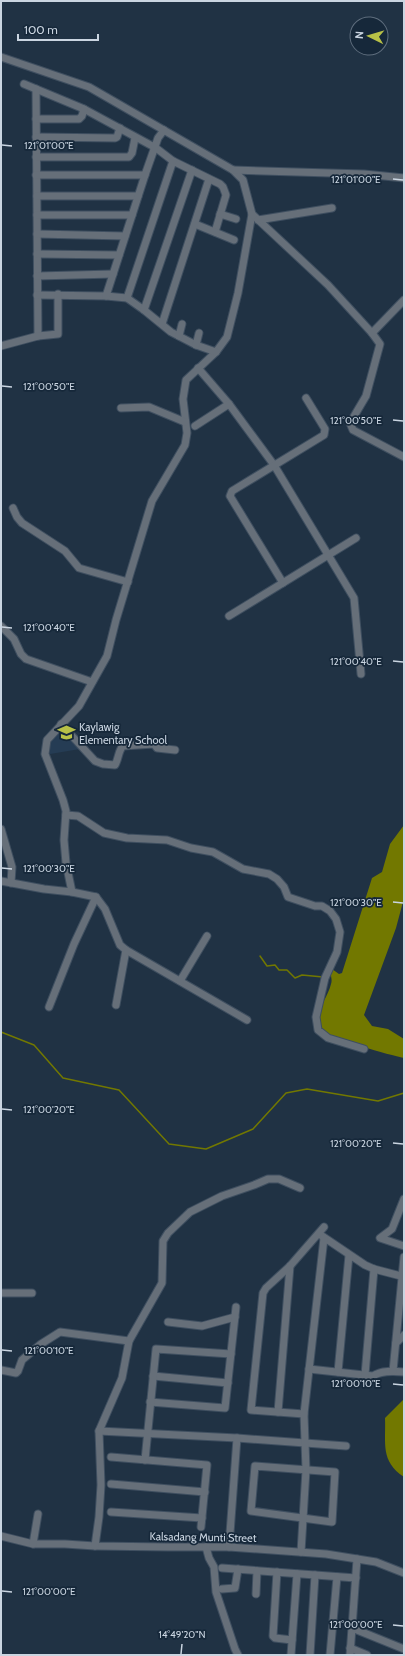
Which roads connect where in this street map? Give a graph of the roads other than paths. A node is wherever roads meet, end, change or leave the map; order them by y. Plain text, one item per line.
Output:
1 (1, 57) edge
2 (24, 84) dead end
3 (36, 89) junction
4 (84, 109) junction
5 (36, 119) junction
6 (120, 128) junction
7 (164, 130) junction
8 (36, 137) junction
9 (135, 138) junction
10 (156, 148) junction
11 (36, 157) junction
12 (174, 160) junction
13 (192, 170) junction
14 (233, 170) junction
15 (36, 175) junction
16 (145, 175) junction
17 (404, 178) edge
18 (209, 179) junction
19 (36, 196) junction
20 (138, 196) junction
21 (332, 208) dead end
22 (220, 214) junction
23 (252, 214) junction
24 (37, 215) junction
25 (132, 215) junction
26 (236, 219) dead end
27 (258, 220) junction
28 (195, 224) junction
29 (215, 232) junction
30 (37, 234) junction
31 (125, 236) junction
32 (234, 240) dead end
33 (37, 254) junction
34 (119, 254) junction
35 (113, 274) junction
36 (37, 276) junction
37 (58, 294) junction
38 (37, 295) junction
39 (106, 296) junction
40 (127, 298) junction
41 (404, 300) edge
42 (144, 310) junction
43 (162, 324) junction
44 (182, 324) dead end
45 (199, 333) dead end
46 (372, 333) junction
47 (38, 336) junction
48 (179, 336) junction
49 (196, 345) junction
50 (1, 346) edge
51 (216, 352) junction
52 (198, 368) junction
53 (306, 398) dead end
54 (229, 404) junction
55 (121, 408) dead end
56 (185, 422) junction
57 (195, 426) dead end
58 (404, 457) edge
59 (274, 465) junction
60 (13, 508) dead end
61 (356, 538) dead end
62 (328, 555) junction
63 (128, 582) junction
64 (283, 582) junction
65 (229, 616) dead end
66 (1, 626) edge
67 (361, 674) dead end
68 (92, 682) junction
69 (61, 724) junction
70 (176, 750) dead end
71 (66, 815) junction
72 (1, 829) edge
73 (1, 881) edge
74 (11, 883) junction
75 (72, 892) junction
76 (96, 897) junction
77 (207, 936) dead end
78 (126, 950) junction
79 (180, 981) junction
80 (116, 1005) dead end
81 (49, 1007) dead end
82 (247, 1020) dead end
83 (364, 1049) dead end
84 (300, 1188) dead end
85 (404, 1199) edge
86 (324, 1227) dead end
87 (321, 1236) junction
88 (404, 1246) edge
89 (349, 1255) junction
90 (404, 1257) edge
91 (290, 1266) junction
92 (374, 1269) junction
93 (401, 1276) junction
94 (1, 1292) edge
95 (32, 1293) dead end
96 (236, 1306) dead end
97 (235, 1317) junction
98 (168, 1322) dead end
99 (404, 1335) edge
100 (129, 1341) junction
101 (396, 1342) junction
102 (231, 1354) junction
103 (309, 1369) junction
104 (1, 1370) edge
105 (393, 1371) junction
106 (338, 1372) junction
107 (404, 1372) edge
108 (365, 1375) junction
109 (152, 1376) junction
110 (228, 1383) junction
111 (150, 1402) junction
112 (278, 1412) junction
113 (304, 1414) junction
114 (98, 1431) junction
115 (147, 1433) junction
116 (238, 1438) junction
117 (305, 1443) junction
118 (346, 1446) dead end
119 (111, 1457) dead end
120 (145, 1460) junction
121 (306, 1470) junction
122 (111, 1484) dead end
123 (205, 1492) junction
124 (110, 1512) dead end
125 (38, 1514) dead end
126 (202, 1518) junction
127 (304, 1518) junction
128 (201, 1527) dead end
129 (1, 1536) edge
130 (34, 1544) junction
131 (95, 1546) junction
132 (206, 1547) junction
133 (229, 1547) junction
134 (301, 1552) junction
135 (357, 1559) junction
136 (222, 1568) dead end
137 (238, 1569) junction
138 (257, 1571) junction
139 (276, 1572) junction
140 (404, 1573) edge
141 (297, 1574) junction
142 (315, 1575) junction
143 (336, 1577) junction
144 (356, 1578) junction
145 (222, 1589) dead end
146 (256, 1594) dead end
147 (352, 1628) junction
148 (292, 1640) junction
149 (404, 1649) edge
150 (350, 1652) edge
151 (238, 1655) edge
152 (291, 1655) edge
153 (310, 1655) edge
154 (330, 1655) edge
155 (367, 1655) edge

1 - 7 street
2 - 3 street
3 - 4 street
3 - 5 street
4 - 5 street
4 - 6 street
5 - 8 street
6 - 8 street
6 - 9 street
7 - 10 street
7 - 14 street
8 - 11 street
9 - 10 street
9 - 11 street
10 - 12 street
10 - 16 street
11 - 15 street
12 - 13 street
12 - 40 street
13 - 18 street
13 - 42 street
14 - 17 street
14 - 23 street
15 - 16 street
15 - 19 street
16 - 20 street
18 - 22 street
18 - 28 street
19 - 20 street
19 - 24 street
20 - 25 street
21 - 27 street
22 - 26 street
22 - 29 street
23 - 27 street
23 - 51 street
24 - 25 street
24 - 30 street
25 - 31 street
27 - 46 street
28 - 29 street
28 - 43 street
29 - 32 street
30 - 31 street
30 - 33 street
31 - 34 street
33 - 34 street
33 - 36 street
34 - 35 street
35 - 36 street
35 - 39 street
36 - 38 street
37 - 38 street
37 - 39 street
37 - 47 street
38 - 47 street
39 - 40 street
40 - 42 street
41 - 46 street
42 - 43 street
43 - 48 street
44 - 48 street
45 - 49 street
46 - 58 street
47 - 50 street
48 - 49 street
49 - 51 street
51 - 52 street
52 - 54 street
52 - 56 street
53 - 59 street
54 - 57 street
54 - 59 street
55 - 56 street
56 - 63 street
59 - 62 street
59 - 64 street
60 - 63 street
61 - 62 street
62 - 64 street
62 - 67 street
63 - 68 street
64 - 65 street
66 - 68 street
68 - 69 street
69 - 70 street
69 - 71 street
71 - 75 street
71 - 83 street
72 - 74 street
73 - 74 street
74 - 75 street
75 - 76 street
76 - 78 street
76 - 81 street
77 - 79 street
78 - 79 street
78 - 80 street
79 - 82 street
84 - 100 street
85 - 88 street
86 - 87 street
87 - 89 street
87 - 91 street
87 - 103 street
89 - 92 street
89 - 106 street
90 - 93 street
91 - 112 street
91 - 112 street
92 - 93 street
92 - 108 street
93 - 101 street
94 - 95 street
96 - 97 street
97 - 98 street
97 - 102 street
99 - 101 street
100 - 104 street
100 - 114 street
101 - 105 street
102 - 109 street
102 - 110 street
103 - 106 street
103 - 113 street
105 - 107 street
105 - 108 street
106 - 108 street
109 - 110 street
109 - 111 street
110 - 111 street
111 - 115 street
112 - 113 street
113 - 117 street
114 - 115 street
114 - 131 street
115 - 116 street
115 - 120 street
116 - 117 street
116 - 133 street
117 - 118 street
117 - 121 street
119 - 120 street
120 - 123 street
121 - 127 street
121 - 127 street
121 - 127 street
122 - 123 street
123 - 126 street
124 - 126 street
125 - 130 street
126 - 128 street
127 - 134 street
129 - 130 street, Kalsadang Munti Street
130 - 131 street, Kalsadang Munti Street
131 - 132 street, Kalsadang Munti Street
132 - 133 street, Kalsadang Munti Street
132 - 151 street
133 - 134 street, Kalsadang Munti Street
134 - 135 street, Kalsadang Munti Street
135 - 140 street, Kalsadang Munti Street
135 - 144 street
136 - 137 street
137 - 138 street
137 - 145 street
138 - 139 street
138 - 146 street
139 - 141 street
139 - 148 street
141 - 142 street
141 - 148 street
142 - 143 street
142 - 153 street
143 - 144 street
143 - 154 street
144 - 147 street
147 - 149 street
147 - 150 street
148 - 152 street
150 - 155 street

